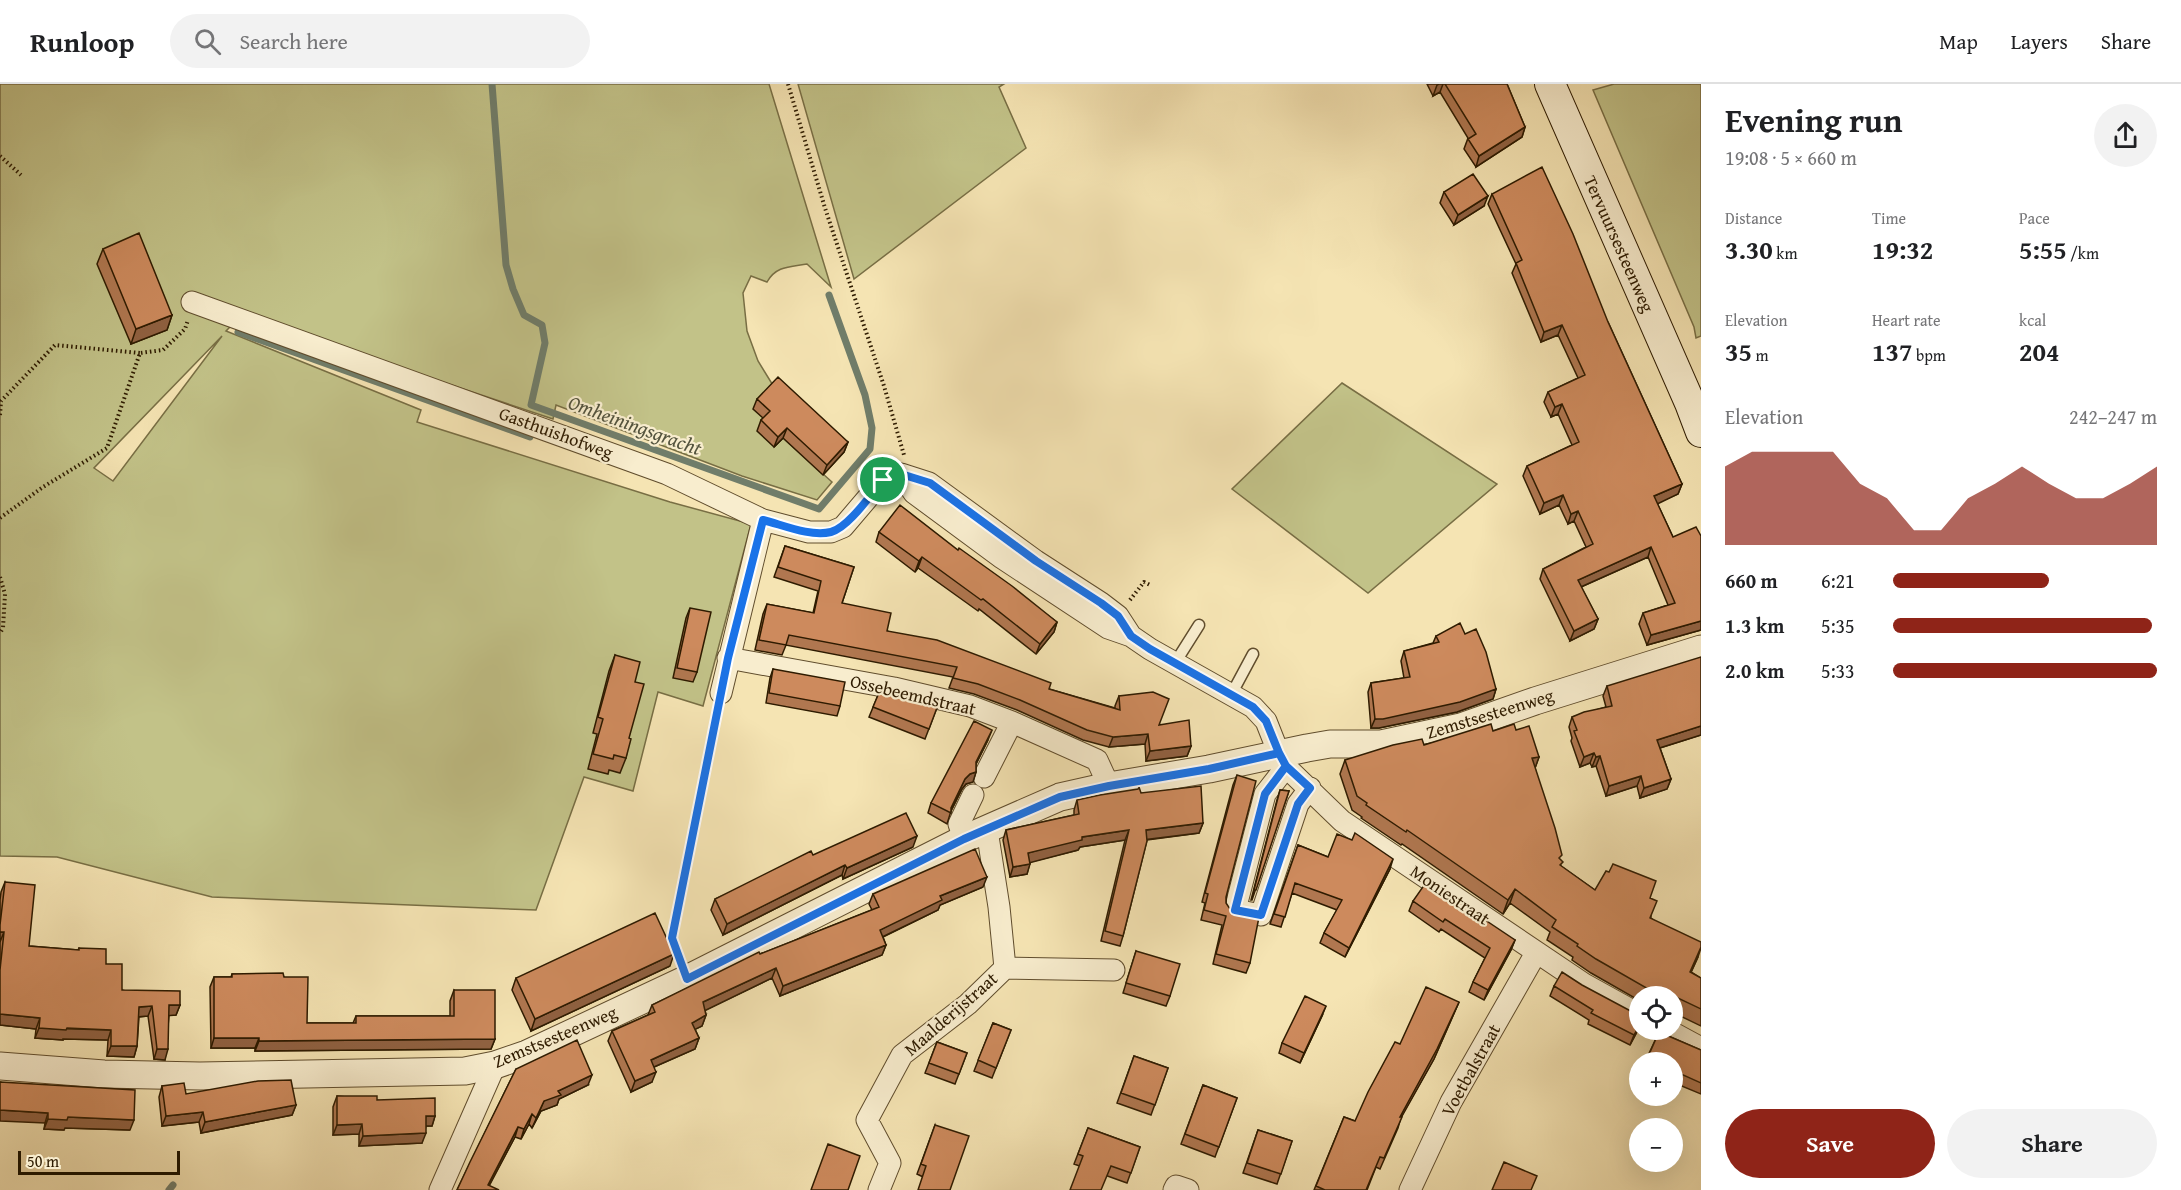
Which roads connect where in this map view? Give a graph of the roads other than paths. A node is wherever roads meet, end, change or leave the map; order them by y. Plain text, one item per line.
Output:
1 (1550, 84) edge
2 (192, 302) road end
3 (1696, 413) edge
4 (1701, 432) edge
5 (763, 520) junction
6 (1069, 592) junction
7 (1199, 625) dead end
8 (1131, 636) junction
9 (1701, 649) edge
10 (1253, 654) dead end
11 (728, 658) junction
12 (1175, 663) junction
13 (721, 693) road end
14 (1231, 695) junction
15 (1012, 722) junction
16 (1283, 760) junction
17 (1109, 786) junction
18 (1310, 788) junction
19 (975, 835) junction
20 (1536, 953) junction
21 (1005, 968) junction
22 (1114, 970) dead end
23 (1629, 1009) edge
24 (1683, 1038) edge
25 (1701, 1048) edge
26 (495, 1065) junction
27 (0, 1066) edge
28 (440, 1190) edge
29 (879, 1190) edge
30 (1174, 1190) edge
31 (1188, 1190) edge
32 (1410, 1190) edge

1 - 3 main road, Tervuursesteenweg
2 - 5 street, Gasthuishofweg
3 - 4 main road, Tervuursesteenweg
5 - 6 street, Gasthuishofweg
5 - 11 street
6 - 8 street
6 - 8 street
7 - 12 lane
8 - 12 street
9 - 16 street, Zemstsesteenweg
10 - 14 lane
11 - 13 street
11 - 15 street, Ossebeemdstraat
12 - 14 street
14 - 16 street
15 - 17 street, Ossebeemdstraat
15 - 19 street
16 - 17 street, Zemstsesteenweg
16 - 18 street, Moniestraat
16 - 18 street
17 - 19 street, Zemstsesteenweg
18 - 20 street, Moniestraat
19 - 21 street, Maalderijstraat
19 - 26 street, Zemstsesteenweg
20 - 23 street, Moniestraat
20 - 32 street, Voetbalstraat
21 - 22 street, Maalderijstraat
21 - 29 street, Maalderijstraat
24 - 25 street
26 - 27 street, Zemstsesteenweg
26 - 28 street
30 - 31 street

